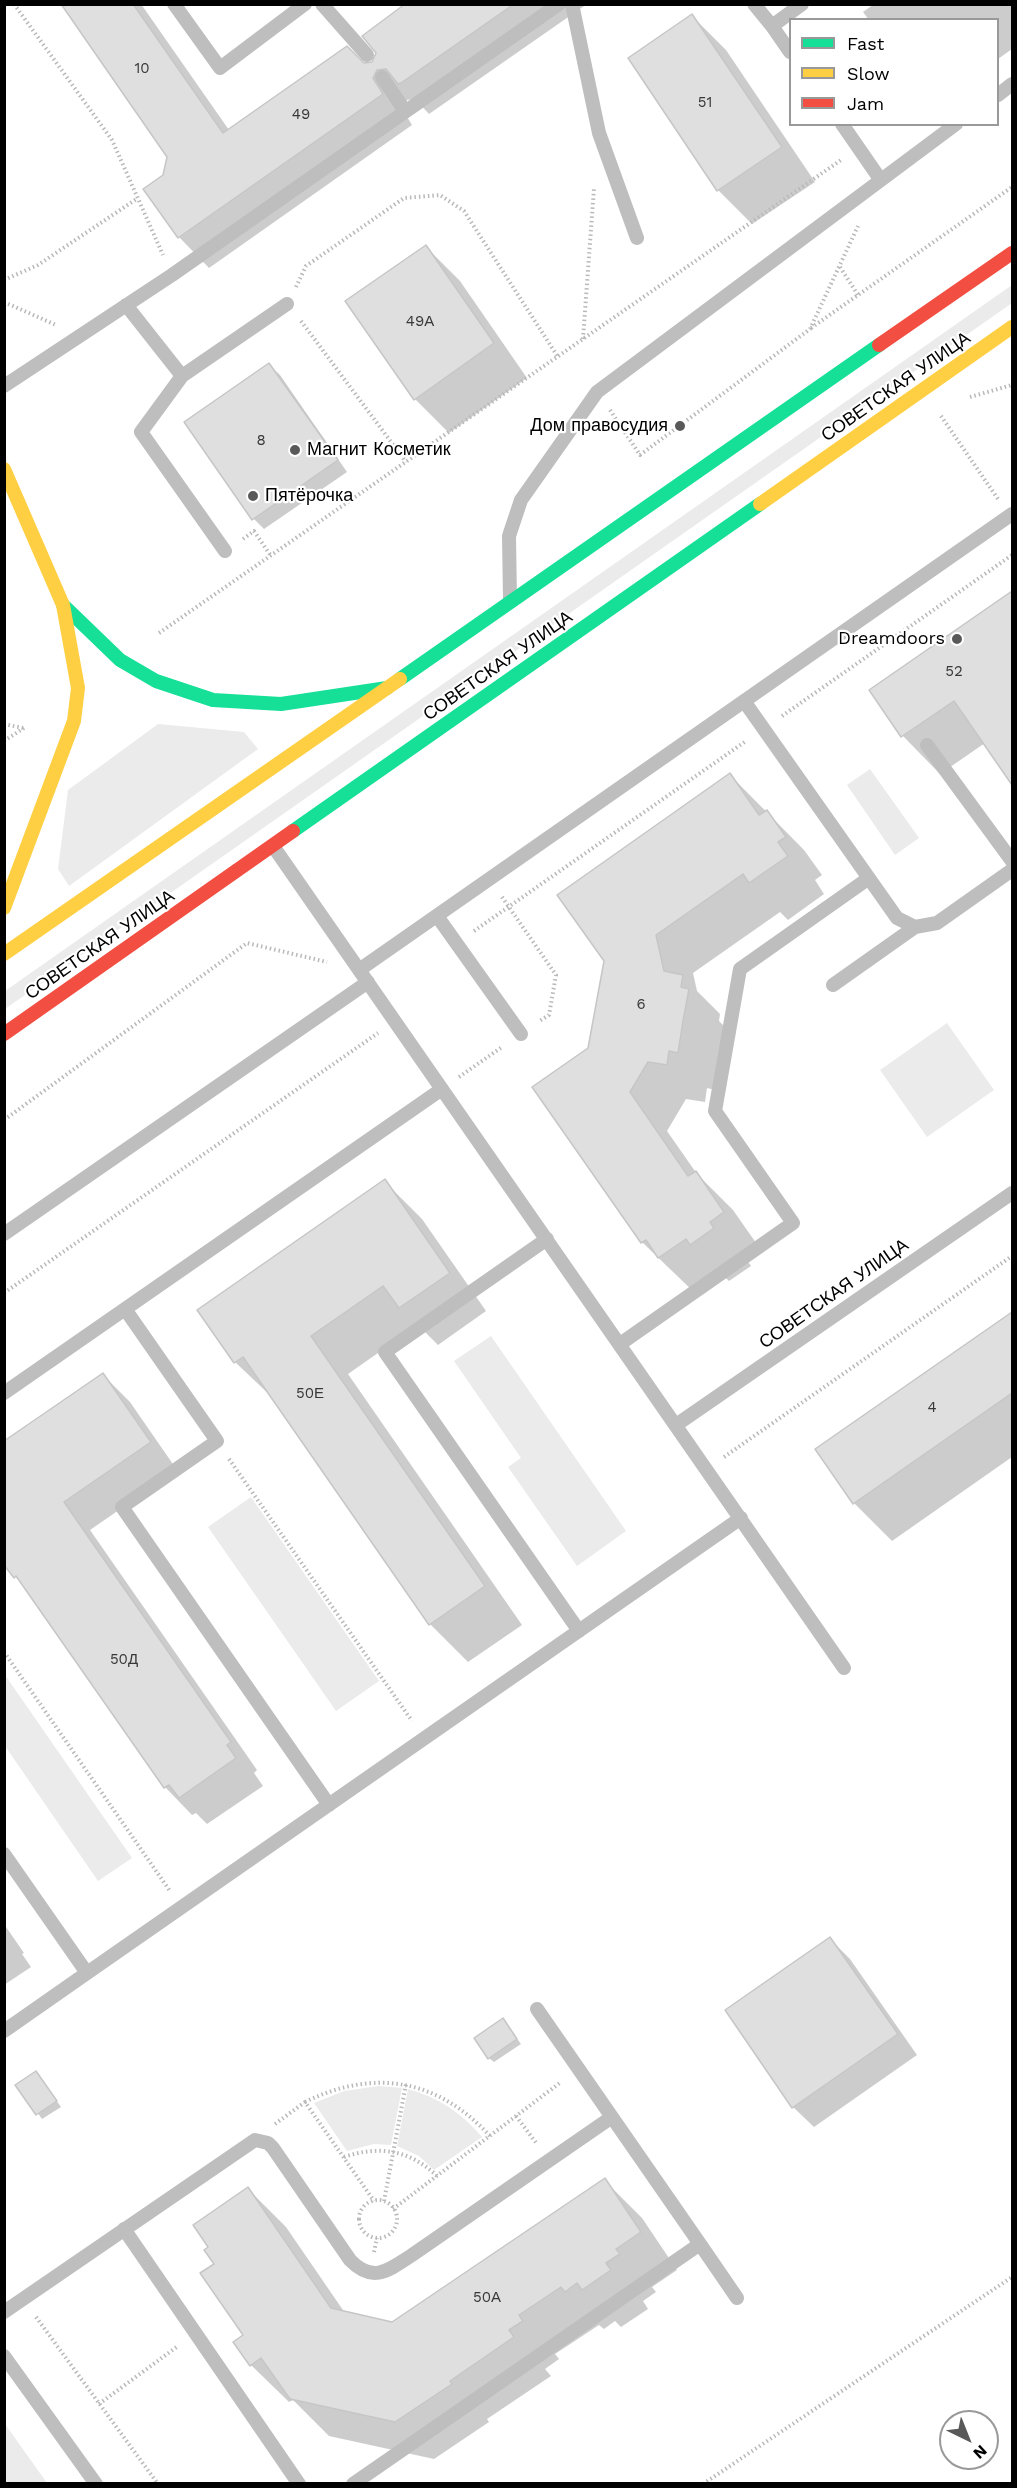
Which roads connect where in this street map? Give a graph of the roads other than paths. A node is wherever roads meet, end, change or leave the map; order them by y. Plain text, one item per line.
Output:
1 (174, 4) edge
2 (305, 4) edge
3 (322, 4) edge
4 (559, 4) edge
5 (572, 4) edge
6 (754, 4) edge
7 (802, 4) edge
8 (772, 26) junction
9 (789, 51) edge
10 (367, 55) dead end
11 (382, 77) dead end
12 (1012, 84) edge
13 (999, 94) edge
14 (405, 111) junction
15 (843, 126) edge
16 (953, 126) edge
17 (880, 179) junction
18 (637, 238) dead end
19 (1012, 253) edge
20 (287, 304) road end
21 (126, 305) junction
22 (1012, 327) edge
23 (182, 376) junction
24 (4, 386) edge
25 (4, 469) edge
26 (1011, 515) edge
27 (225, 551) road end
28 (510, 602) junction
29 (63, 604) junction
30 (387, 688) junction
31 (744, 701) junction
32 (927, 745) dead end
33 (273, 846) junction
34 (1012, 861) edge
35 (1012, 870) edge
36 (869, 878) junction
37 (4, 908) edge
38 (437, 916) junction
39 (915, 927) junction
40 (4, 954) edge
41 (364, 976) junction
42 (833, 985) dead end
43 (4, 1034) edge
44 (521, 1034) road end
45 (442, 1089) junction
46 (1012, 1193) edge
47 (4, 1234) edge
48 (547, 1239) junction
49 (125, 1309) junction
50 (620, 1344) junction
51 (4, 1394) edge
52 (676, 1425) junction
53 (741, 1518) junction
54 (579, 1631) junction
55 (844, 1668) dead end
56 (329, 1805) junction
57 (4, 1854) edge
58 (87, 1973) junction
59 (537, 2009) dead end
60 (4, 2031) edge
61 (612, 2116) junction
62 (124, 2229) junction
63 (700, 2244) junction
64 (737, 2298) dead end
65 (4, 2312) edge
66 (4, 2356) edge
67 (96, 2484) edge
68 (299, 2484) edge
69 (353, 2484) edge

1 - 2 lane
3 - 10 lane
4 - 14 lane
5 - 18 lane
6 - 8 lane
7 - 8 lane
8 - 9 lane
11 - 14 lane
12 - 13 lane
14 - 21 lane
15 - 17 lane
16 - 17 lane
17 - 28 lane
19 - 28 main road
20 - 23 lane
21 - 23 lane
21 - 24 lane
22 - 33 main road, СОВЕТСКАЯ УЛИЦА
23 - 27 lane
25 - 29 main road
26 - 31 lane
28 - 30 main road
29 - 30 main road
29 - 37 main road
30 - 40 main road
31 - 36 lane
31 - 38 lane
32 - 34 lane
33 - 41 lane
33 - 43 main road, СОВЕТСКАЯ УЛИЦА
35 - 39 lane
36 - 39 lane
36 - 50 lane
38 - 41 lane
38 - 44 lane
39 - 42 lane
41 - 45 lane
41 - 47 lane
45 - 48 lane
45 - 49 lane
46 - 52 lane, СОВЕТСКАЯ УЛИЦА
48 - 50 lane
48 - 54 lane
49 - 51 lane
49 - 56 lane
50 - 52 lane
52 - 53 lane
53 - 54 lane
53 - 55 lane
54 - 56 lane
56 - 58 lane
57 - 58 lane
58 - 60 lane
59 - 61 lane
61 - 62 lane
61 - 63 lane
62 - 65 lane
62 - 68 lane
63 - 64 lane
63 - 69 lane
66 - 67 lane

